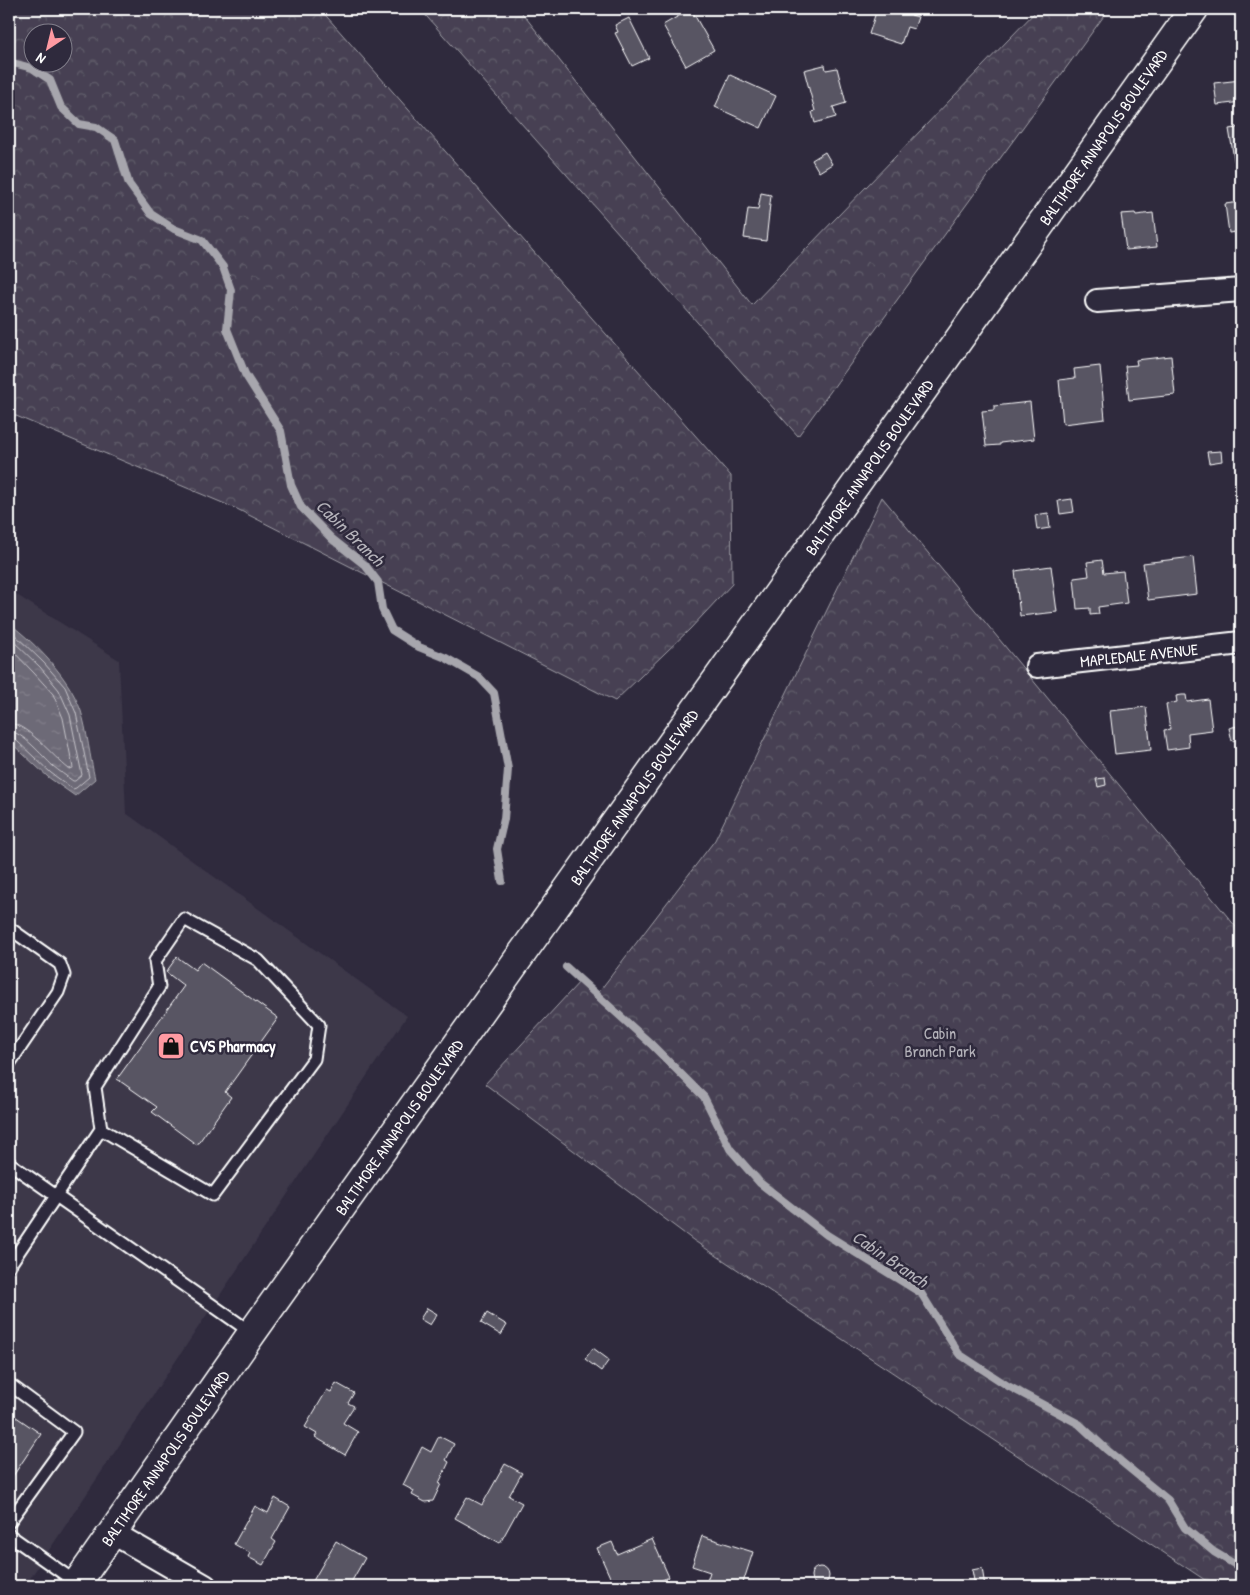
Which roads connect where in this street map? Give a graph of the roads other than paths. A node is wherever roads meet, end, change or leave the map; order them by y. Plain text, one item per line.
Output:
1 (1194, 9) edge
2 (1241, 290) edge
3 (1097, 301) dead end
4 (1241, 643) edge
5 (1037, 666) dead end
6 (9, 928) edge
7 (9, 1064) edge
8 (101, 1129) junction
9 (9, 1163) edge
10 (57, 1197) junction
11 (9, 1266) edge
12 (252, 1334) junction
13 (9, 1384) edge
14 (9, 1522) edge
15 (113, 1533) junction
16 (9, 1535) edge
17 (76, 1585) edge
18 (205, 1586) edge

1 - 12 main road, BALTIMORE ANNAPOLIS BOULEVARD
2 - 3 street
4 - 5 street, MAPLEDALE AVENUE
6 - 7 lane
8 - 8 lane
8 - 10 lane
9 - 10 lane
10 - 11 lane
10 - 12 lane
12 - 15 main road, BALTIMORE ANNAPOLIS BOULEVARD
13 - 14 lane
15 - 17 main road, BALTIMORE ANNAPOLIS BOULEVARD
15 - 18 street
16 - 17 lane

